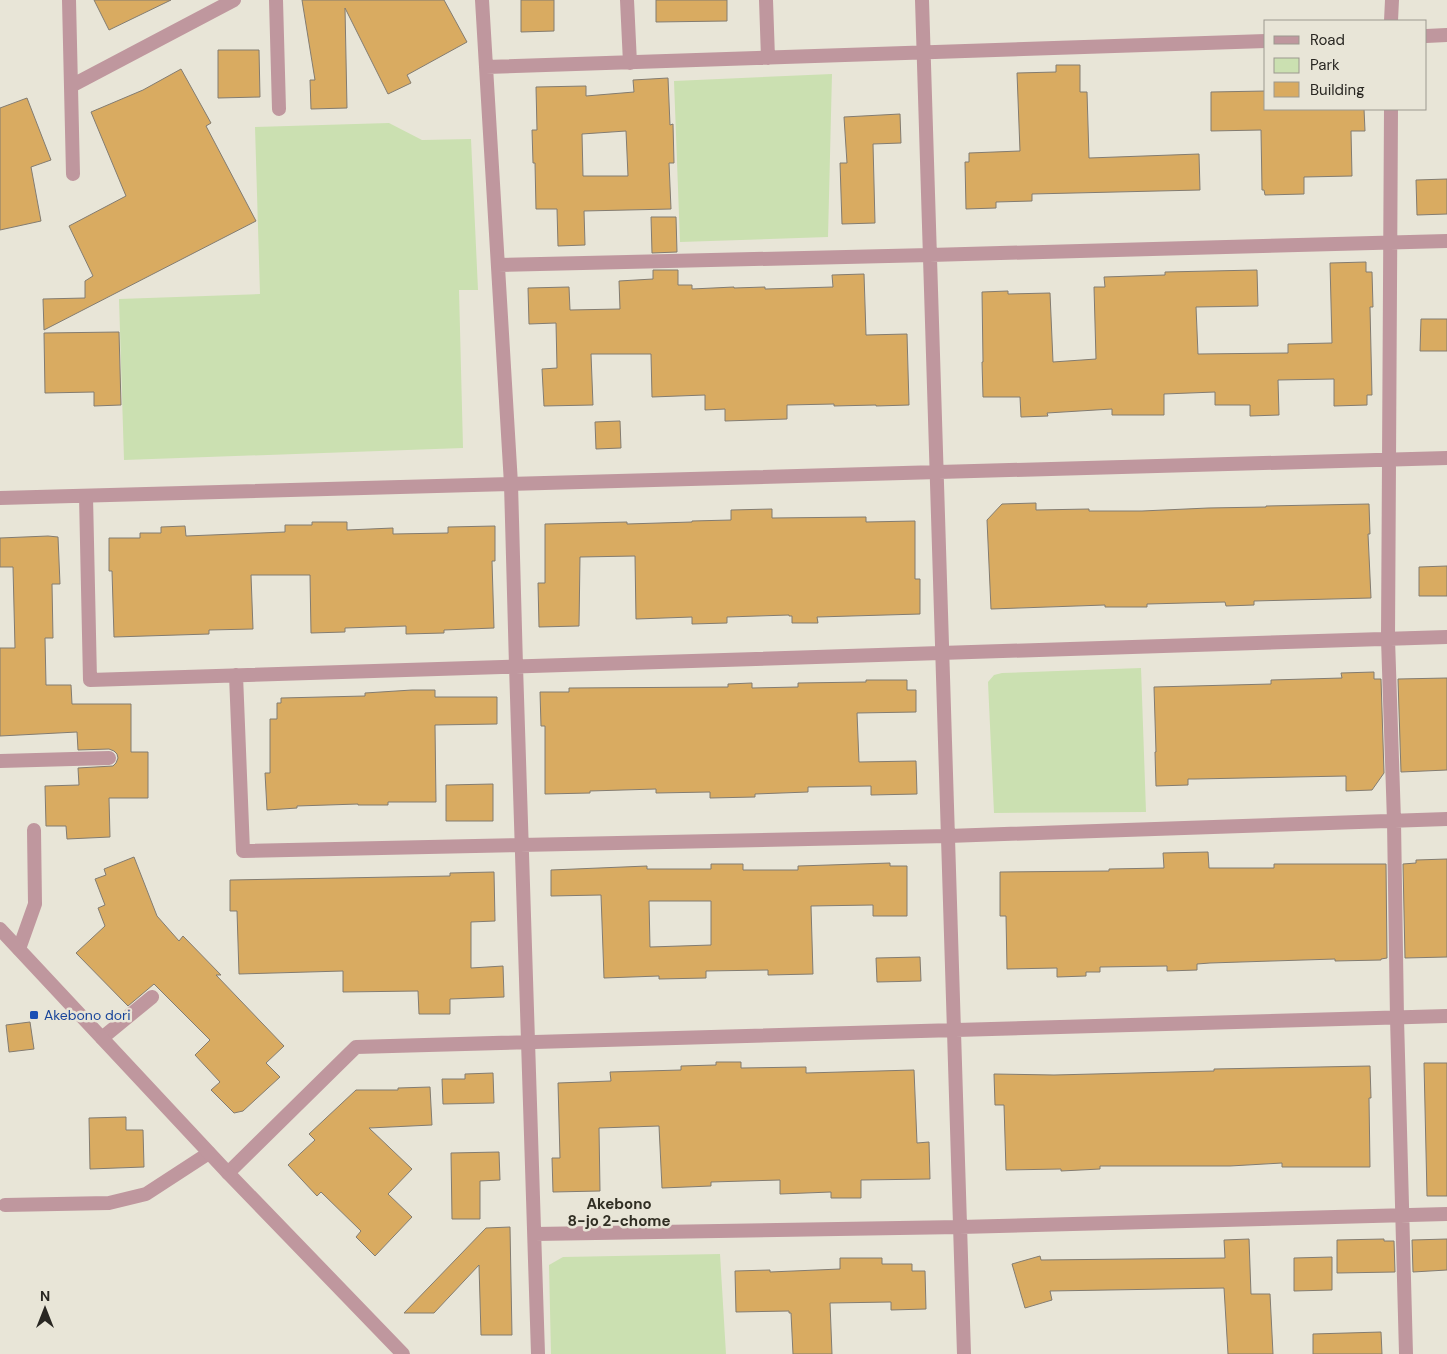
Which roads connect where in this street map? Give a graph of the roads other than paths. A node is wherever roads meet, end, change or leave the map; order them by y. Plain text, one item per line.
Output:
1 (68, 0) edge
2 (234, 0) edge
3 (276, 0) edge
4 (482, 0) edge
5 (627, 0) edge
6 (766, 0) edge
7 (922, 0) edge
8 (1392, 0) edge
9 (1391, 20) edge
10 (1447, 35) edge
11 (1427, 36) edge
12 (1264, 41) edge
13 (924, 54) junction
14 (768, 58) junction
15 (630, 63) junction
16 (486, 67) junction
17 (71, 86) junction
18 (278, 109) dead end
19 (1391, 110) edge
20 (73, 174) dead end
21 (1447, 241) edge
22 (1390, 242) junction
23 (930, 255) junction
24 (498, 265) junction
25 (1447, 458) edge
26 (1389, 460) junction
27 (937, 472) junction
28 (511, 484) junction
29 (86, 496) junction
30 (0, 498) edge
31 (1447, 637) edge
32 (1388, 639) junction
33 (942, 652) junction
34 (516, 666) junction
35 (236, 675) junction
36 (109, 758) dead end
37 (0, 760) edge
38 (1447, 819) edge
39 (1394, 821) junction
40 (34, 830) dead end
41 (948, 836) junction
42 (522, 845) junction
43 (0, 929) edge
44 (19, 949) junction
45 (152, 997) dead end
46 (1447, 1016) edge
47 (1397, 1018) junction
48 (953, 1031) junction
49 (102, 1038) junction
50 (528, 1042) junction
51 (209, 1153) junction
52 (228, 1173) junction
53 (5, 1205) dead end
54 (1447, 1214) edge
55 (1403, 1215) junction
56 (960, 1227) junction
57 (534, 1234) junction
58 (403, 1354) edge
59 (538, 1354) edge
60 (964, 1354) edge
61 (1406, 1354) edge

1 - 17 street
2 - 17 street
3 - 18 street
4 - 16 street
5 - 15 street
6 - 14 street
7 - 13 street
8 - 9 street
10 - 11 street
12 - 13 street
13 - 14 street
13 - 23 street
14 - 15 street
15 - 16 street
16 - 24 street
17 - 20 street
19 - 22 street
21 - 22 street
22 - 23 street
22 - 26 street
23 - 24 street
23 - 27 street
24 - 28 street
25 - 26 street
26 - 27 street
26 - 32 street
27 - 28 street
27 - 33 street
28 - 29 street
28 - 34 street
29 - 30 street
29 - 35 street
31 - 32 street
32 - 33 street
32 - 39 street
33 - 34 street
33 - 41 street
34 - 35 street
34 - 42 street
35 - 42 street
36 - 37 street
38 - 39 street
39 - 41 street
39 - 47 street
40 - 44 street
41 - 42 street
41 - 48 street
42 - 50 street
43 - 44 street
44 - 49 street
45 - 49 street
46 - 47 street
47 - 48 street
47 - 55 street
48 - 50 street
48 - 56 street
49 - 51 street
50 - 52 street
50 - 57 street
51 - 52 street
51 - 53 street
52 - 58 street
54 - 55 street
55 - 56 street
55 - 61 street
56 - 57 street
56 - 60 street
57 - 59 street

